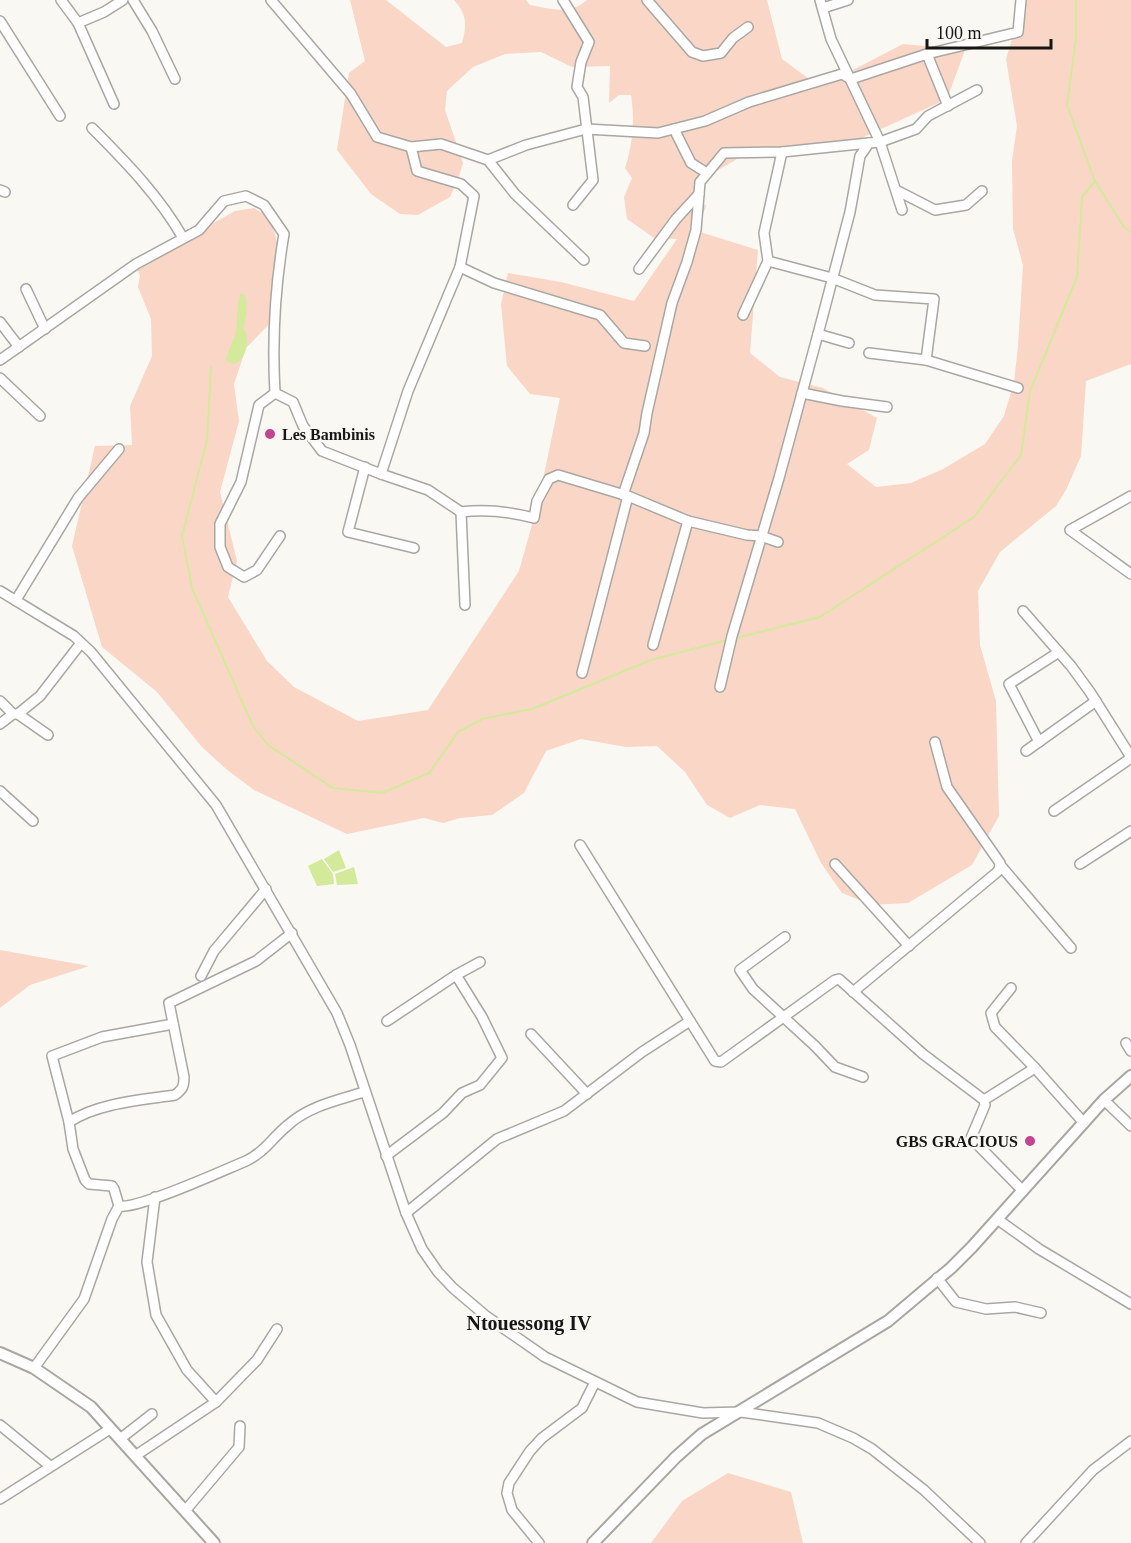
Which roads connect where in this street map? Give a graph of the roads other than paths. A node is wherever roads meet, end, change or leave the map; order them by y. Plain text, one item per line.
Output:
1 (61, 0) edge
2 (123, 0) edge
3 (134, 0) edge
4 (271, 0) edge
5 (563, 0) edge
6 (647, 0) edge
7 (848, 0) edge
8 (1021, 0) edge
9 (822, 4) edge
10 (0, 21) edge
11 (78, 23) junction
12 (748, 27) dead end
13 (927, 54) junction
14 (175, 79) dead end
15 (851, 79) junction
16 (977, 90) dead end
17 (114, 104) dead end
18 (948, 106) junction
19 (60, 116) dead end
20 (92, 128) dead end
21 (586, 129) junction
22 (674, 129) junction
23 (880, 142) junction
24 (869, 143) junction
25 (411, 147) junction
26 (782, 152) junction
27 (488, 160) junction
28 (707, 173) junction
29 (896, 190) junction
30 (982, 191) dead end
31 (699, 194) junction
32 (573, 205) dead end
33 (902, 210) dead end
34 (183, 238) junction
35 (584, 260) dead end
36 (768, 261) junction
37 (460, 267) junction
38 (639, 269) dead end
39 (832, 278) junction
40 (26, 289) dead end
41 (743, 315) dead end
42 (0, 322) edge
43 (45, 329) junction
44 (818, 334) junction
45 (849, 343) dead end
46 (645, 346) dead end
47 (19, 347) junction
48 (869, 353) dead end
49 (0, 360) edge
50 (926, 360) junction
51 (0, 378) edge
52 (1018, 388) dead end
53 (275, 393) junction
54 (802, 393) junction
55 (887, 407) dead end
56 (40, 416) dead end
57 (119, 449) dead end
58 (365, 467) junction
59 (381, 474) junction
60 (625, 496) junction
61 (1131, 496) edge
62 (461, 512) junction
63 (688, 521) junction
64 (280, 536) dead end
65 (761, 536) junction
66 (778, 542) dead end
67 (414, 548) dead end
68 (1131, 574) edge
69 (0, 591) edge
70 (16, 600) junction
71 (465, 605) dead end
72 (1023, 611) dead end
73 (81, 643) junction
74 (653, 645) dead end
75 (1059, 652) junction
76 (582, 673) dead end
77 (720, 687) dead end
78 (0, 701) edge
79 (1096, 701) junction
80 (15, 714) junction
81 (0, 724) edge
82 (48, 735) dead end
83 (935, 742) dead end
84 (1039, 742) junction
85 (1026, 752) dead end
86 (1131, 758) edge
87 (0, 791) edge
88 (1054, 811) dead end
89 (33, 821) dead end
90 (1131, 831) edge
91 (580, 845) dead end
92 (835, 864) dead end
93 (1080, 864) dead end
94 (1001, 866) junction
95 (266, 889) junction
96 (292, 933) junction
97 (784, 937) dead end
98 (909, 946) junction
99 (1071, 948) dead end
100 (480, 962) dead end
101 (456, 975) junction
102 (201, 976) dead end
103 (1011, 988) dead end
104 (853, 992) junction
105 (783, 1018) junction
106 (387, 1021) dead end
107 (690, 1021) junction
108 (173, 1024) junction
109 (531, 1034) dead end
110 (1035, 1068) junction
111 (1131, 1076) edge
112 (863, 1077) dead end
113 (364, 1092) junction
114 (587, 1094) junction
115 (984, 1100) junction
116 (1104, 1100) junction
117 (69, 1122) junction
118 (1084, 1122) junction
119 (1131, 1126) edge
120 (386, 1156) junction
121 (1023, 1191) junction
122 (155, 1197) junction
123 (119, 1206) junction
124 (406, 1213) junction
125 (997, 1219) junction
126 (937, 1278) junction
127 (1131, 1304) edge
128 (1041, 1313) dead end
129 (278, 1329) dead end
130 (0, 1353) edge
131 (34, 1368) junction
132 (595, 1382) junction
133 (216, 1402) junction
134 (741, 1412) junction
135 (152, 1414) dead end
136 (0, 1425) edge
137 (240, 1426) dead end
138 (110, 1429) junction
139 (120, 1439) junction
140 (1131, 1441) edge
141 (135, 1456) junction
142 (50, 1466) junction
143 (0, 1498) edge
144 (185, 1510) junction
145 (214, 1543) edge
146 (540, 1543) edge
147 (593, 1543) edge
148 (980, 1543) edge
149 (1026, 1543) edge

1 - 11 street
2 - 11 street
3 - 14 street
4 - 25 street
5 - 21 street
6 - 12 street
7 - 9 street
8 - 13 street
9 - 15 street
10 - 19 street
11 - 17 street
13 - 15 street
13 - 18 street
15 - 22 street
15 - 23 street
16 - 18 street
18 - 23 street
20 - 34 street
21 - 22 street
21 - 27 street
21 - 32 street
22 - 28 street
23 - 24 street
23 - 29 street
24 - 26 street
24 - 39 street
25 - 27 street
25 - 37 street
26 - 28 street
26 - 36 street
27 - 35 street
28 - 31 street
29 - 30 street
29 - 33 street
31 - 38 street
31 - 60 street
34 - 43 street
34 - 53 street
36 - 39 street
36 - 41 street
37 - 46 street
37 - 59 street
39 - 44 street
39 - 50 street
40 - 43 street
42 - 47 street
43 - 47 street
44 - 45 street
44 - 54 street
47 - 49 street
48 - 50 street
50 - 52 street
51 - 56 street
53 - 58 street
53 - 64 street
54 - 55 street
54 - 65 street
57 - 70 street
58 - 59 street
58 - 67 street
59 - 62 street
60 - 62 street
60 - 63 street
60 - 76 street
61 - 68 street
62 - 71 street
63 - 65 street
63 - 74 street
65 - 66 street
65 - 77 street
69 - 70 street
70 - 73 street
72 - 75 street
73 - 80 street
73 - 95 street
75 - 79 street
75 - 84 street
78 - 80 street
79 - 84 street
79 - 86 street
80 - 81 street
80 - 82 street
83 - 94 street
84 - 85 street
86 - 88 street
87 - 89 street
90 - 93 street
91 - 107 street
92 - 98 street
94 - 98 street
94 - 99 street
95 - 96 street
95 - 102 street
96 - 108 street
96 - 113 street
97 - 105 street
98 - 104 street
100 - 101 street
101 - 106 street
101 - 120 street
103 - 110 street
104 - 105 street
104 - 115 street
105 - 107 street
105 - 112 street
107 - 114 street
108 - 117 street
108 - 117 street
109 - 114 street
110 - 115 street
110 - 118 street
111 - 116 street
113 - 120 street
113 - 122 street
114 - 124 street
115 - 121 street
116 - 118 street
116 - 119 street
117 - 123 street
118 - 121 street
120 - 124 street
121 - 125 street
122 - 123 street
122 - 133 street
123 - 131 street
124 - 132 street
125 - 126 street
125 - 127 street
126 - 128 street
126 - 134 street
129 - 133 street
130 - 131 street
131 - 138 street
132 - 134 street
132 - 146 street
133 - 141 street
134 - 147 street
134 - 148 street
135 - 139 street
136 - 142 street
137 - 144 street
138 - 139 street
138 - 142 street
139 - 141 street
140 - 149 street
141 - 144 street
142 - 143 street
144 - 145 street

